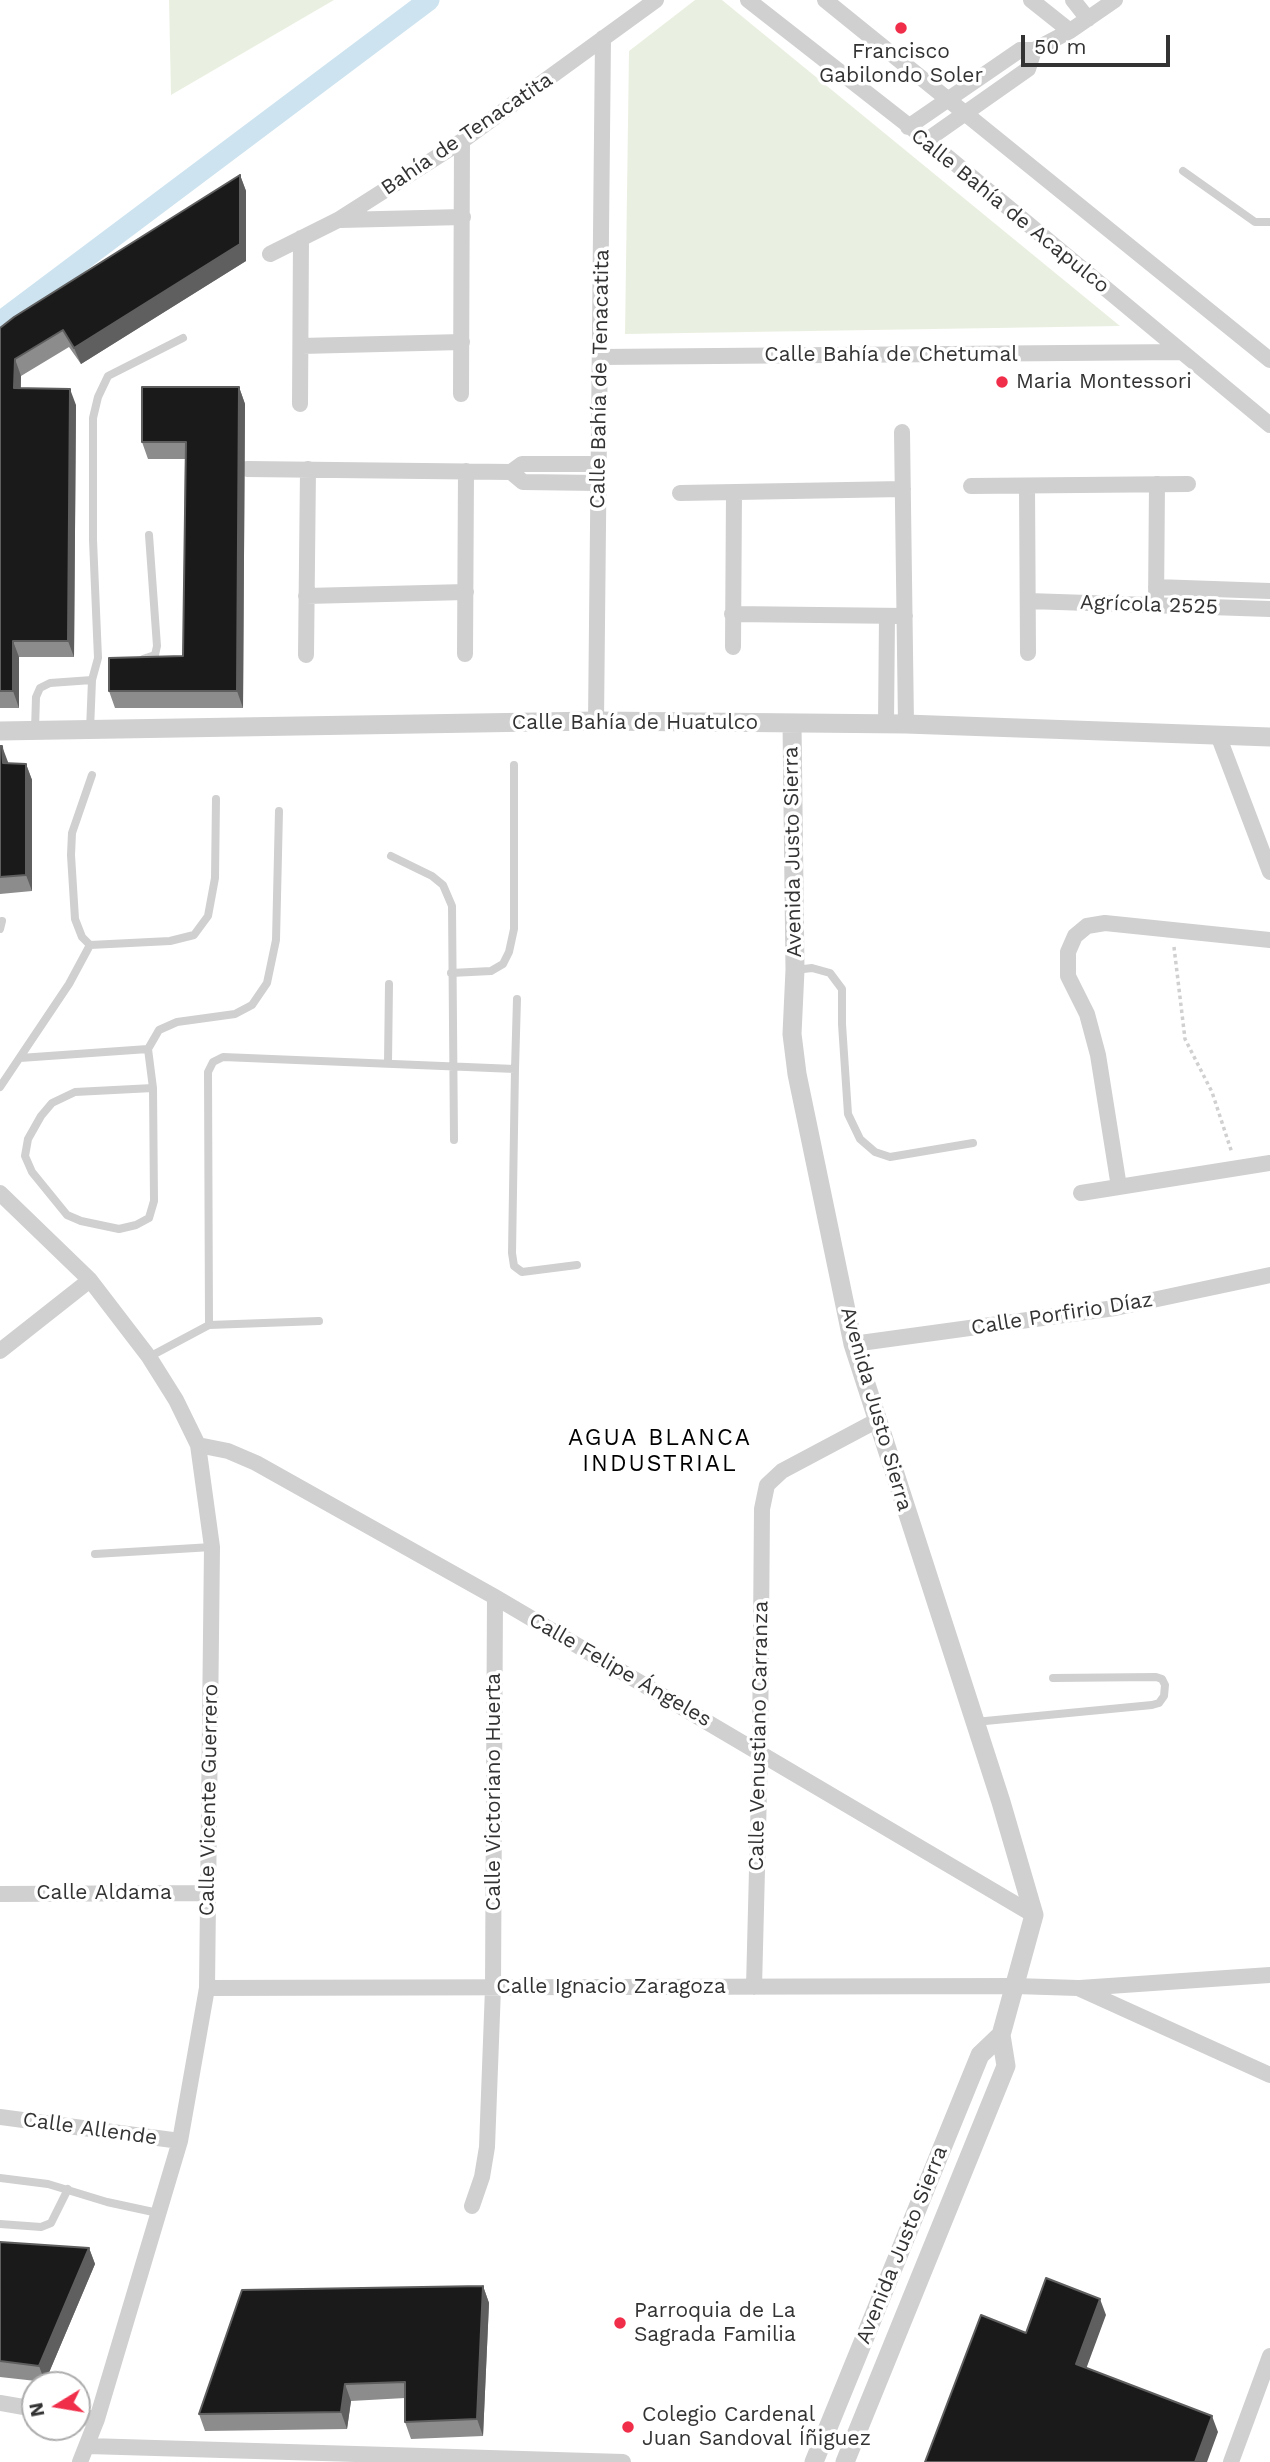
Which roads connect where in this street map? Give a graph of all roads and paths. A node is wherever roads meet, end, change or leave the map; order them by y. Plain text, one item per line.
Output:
1 (656, 0) edge
2 (748, 0) edge
3 (825, 0) edge
4 (1031, 0) edge
5 (1073, 0) edge
6 (1115, 0) edge
7 (1087, 19) junction
8 (1070, 32) junction
9 (603, 38) junction
10 (1034, 50) junction
11 (948, 99) junction
12 (965, 114) junction
13 (908, 127) junction
14 (927, 140) junction
15 (462, 141) junction
16 (1183, 171) dead end
17 (463, 217) junction
18 (338, 220) junction
19 (1270, 222) edge
20 (301, 238) junction
21 (270, 254) dead end
22 (183, 338) dead end
23 (462, 342) junction
24 (301, 346) junction
25 (1181, 352) junction
26 (600, 357) junction
27 (1270, 360) edge
28 (461, 394) dead end
29 (300, 404) dead end
30 (1270, 425) edge
31 (902, 432) dead end
32 (599, 464) junction
33 (247, 469) dead end
34 (308, 469) junction
35 (466, 471) junction
36 (511, 472) junction
37 (599, 483) junction
38 (1157, 484) junction
39 (1188, 484) dead end
40 (971, 486) dead end
41 (1027, 486) junction
42 (903, 489) junction
43 (734, 492) junction
44 (680, 493) dead end
45 (149, 535) dead end
46 (1156, 587) junction
47 (1270, 591) edge
48 (466, 592) junction
49 (306, 596) junction
50 (1028, 601) junction
51 (1156, 606) junction
52 (1270, 609) edge
53 (732, 614) junction
54 (887, 616) junction
55 (905, 616) junction
56 (733, 647) dead end
57 (1028, 653) dead end
58 (465, 654) dead end
59 (306, 655) dead end
60 (98, 658) junction
61 (111, 658) edge
62 (135, 659) edge
63 (92, 680) junction
64 (597, 721) junction
65 (792, 723) junction
66 (896, 723) junction
67 (35, 730) junction
68 (90, 730) junction
69 (0, 731) edge
70 (1219, 735) junction
71 (1270, 737) edge
72 (514, 765) dead end
73 (92, 775) dead end
74 (216, 799) dead end
75 (279, 811) dead end
76 (391, 856) dead end
77 (1270, 872) edge
78 (1172, 929) junction
79 (1270, 940) edge
80 (90, 945) junction
81 (795, 970) junction
82 (451, 973) junction
83 (389, 984) dead end
84 (517, 999) dead end
85 (148, 1049) junction
86 (20, 1058) junction
87 (388, 1063) junction
88 (453, 1065) junction
89 (515, 1069) junction
90 (0, 1087) edge
91 (153, 1088) junction
92 (454, 1140) dead end
93 (973, 1143) dead end
94 (1270, 1163) edge
95 (1236, 1168) junction
96 (1119, 1187) junction
97 (0, 1193) edge
98 (1081, 1193) dead end
99 (577, 1265) dead end
100 (1270, 1275) edge
101 (90, 1280) junction
102 (319, 1321) dead end
103 (209, 1325) junction
104 (853, 1344) junction
105 (0, 1351) edge
106 (149, 1357) junction
107 (876, 1421) junction
108 (198, 1445) junction
109 (212, 1546) junction
110 (95, 1554) dead end
111 (495, 1597) junction
112 (1053, 1678) dead end
113 (975, 1722) junction
114 (760, 1752) junction
115 (207, 1893) junction
116 (0, 1894) edge
117 (1034, 1915) junction
118 (1270, 1975) edge
119 (1015, 1986) junction
120 (754, 1987) junction
121 (207, 1988) junction
122 (493, 1988) junction
123 (1077, 1988) junction
124 (1001, 2035) junction
125 (1270, 2075) edge
126 (0, 2117) edge
127 (180, 2141) junction
128 (0, 2178) edge
129 (68, 2189) junction
130 (472, 2206) dead end
131 (158, 2213) junction
132 (0, 2224) edge
133 (870, 2322) junction
134 (897, 2332) junction
135 (1270, 2356) edge
136 (0, 2403) edge
137 (21, 2407) edge
138 (91, 2418) edge
139 (97, 2419) junction
140 (88, 2446) junction
141 (80, 2462) edge
142 (622, 2462) edge
143 (814, 2462) edge
144 (845, 2462) edge
145 (1231, 2462) edge

1 - 9 street, Bahía de Tenacatita
2 - 13 street, Calle Bahía de Acapulco
3 - 11 street
4 - 8 street
5 - 7 street
6 - 7 street
7 - 8 street
8 - 10 street
9 - 15 street, Bahía de Tenacatita
9 - 26 street, Calle Bahía de Tenacatita
10 - 11 street
10 - 12 street
11 - 12 street
11 - 13 street
12 - 14 street
12 - 27 street
13 - 14 street, Calle Bahía de Acapulco
14 - 25 street, Calle Bahía de Acapulco
15 - 17 street
15 - 18 street, Bahía de Tenacatita
16 - 19 lane
17 - 18 street
17 - 23 street
18 - 20 street, Bahía de Tenacatita
20 - 21 street, Bahía de Tenacatita
20 - 24 street
22 - 60 lane
23 - 24 street
23 - 28 street
24 - 29 street
25 - 26 street, Calle Bahía de Chetumal
25 - 30 street, Calle Bahía de Acapulco
26 - 32 street, Calle Bahía de Tenacatita
31 - 42 street
32 - 36 street
32 - 37 street, Calle Bahía de Tenacatita
33 - 34 street
34 - 35 street
34 - 49 street
35 - 36 street
35 - 48 street
36 - 37 street
37 - 64 street, Calle Bahía de Tenacatita
38 - 39 street
38 - 41 street
38 - 46 street
40 - 41 street
41 - 50 street
42 - 43 street
42 - 55 street
43 - 44 street
43 - 53 street
45 - 62 lane
46 - 47 street
46 - 51 street
48 - 49 street
48 - 58 street
49 - 59 street
50 - 51 street, Agrícola 2525
50 - 57 street
51 - 52 street, Agrícola 2525
53 - 54 street
53 - 56 street
54 - 55 street
54 - 66 street
55 - 66 street
60 - 61 lane
60 - 63 lane
63 - 67 lane
63 - 68 lane
64 - 65 street, Calle Bahía de Huatulco
64 - 68 street, Calle Bahía de Huatulco
65 - 66 street, Calle Bahía de Huatulco
65 - 81 street, Avenida Justo Sierra
66 - 70 street, Calle Bahía de Huatulco
67 - 68 street, Calle Bahía de Huatulco
67 - 69 street, Calle Bahía de Huatulco
70 - 71 street, Calle Bahía de Huatulco
70 - 77 street
72 - 82 lane
73 - 80 lane
74 - 80 lane
75 - 85 lane
76 - 82 lane
78 - 79 street
78 - 95 path
78 - 96 street
80 - 86 lane
81 - 93 lane
81 - 104 street, Avenida Justo Sierra
82 - 88 lane
83 - 87 lane
84 - 89 lane
85 - 86 lane
85 - 91 lane
86 - 90 lane
87 - 88 lane
87 - 103 lane
88 - 89 lane
88 - 92 lane
89 - 99 lane
91 - 91 lane
94 - 95 street
95 - 96 street
96 - 98 street
97 - 101 street, Calle Vicente Guerrero
100 - 104 street, Calle Porfirio Díaz
101 - 105 street
101 - 106 street, Calle Vicente Guerrero
102 - 103 lane
103 - 106 lane
104 - 107 street, Avenida Justo Sierra
106 - 108 street, Calle Vicente Guerrero
107 - 113 street, Avenida Justo Sierra
107 - 114 street, Calle Venustiano Carranza
108 - 109 street, Calle Vicente Guerrero
108 - 111 street, Calle Felipe Ángeles
109 - 110 lane
109 - 115 street, Calle Vicente Guerrero
111 - 114 street, Calle Felipe Ángeles
111 - 122 street, Calle Victoriano Huerta
112 - 113 lane
113 - 117 street, Avenida Justo Sierra
114 - 117 street, Calle Felipe Ángeles
114 - 120 street, Calle Venustiano Carranza
115 - 116 street, Calle Aldama
115 - 121 street, Calle Vicente Guerrero
117 - 119 street, Avenida Justo Sierra
118 - 123 street
119 - 120 street, Calle Ignacio Zaragoza
119 - 123 street
119 - 124 street, Avenida Justo Sierra
120 - 122 street, Calle Ignacio Zaragoza
121 - 122 street, Calle Ignacio Zaragoza
121 - 127 street, Calle Vicente Guerrero
122 - 130 street, Calle Victoriano Huerta
123 - 125 street
124 - 133 street, Avenida Justo Sierra
124 - 134 street, Avenida Justo Sierra
126 - 127 street, Calle Allende
127 - 131 street, Calle Vicente Guerrero
128 - 129 lane
129 - 131 lane
129 - 132 lane
131 - 139 street, Calle Vicente Guerrero
133 - 134 street
133 - 143 street, Avenida Justo Sierra
134 - 144 street, Avenida Justo Sierra
135 - 145 street
136 - 137 street
138 - 139 street
139 - 140 street, Calle Vicente Guerrero
140 - 141 street, Calle Vicente Guerrero
140 - 142 street

